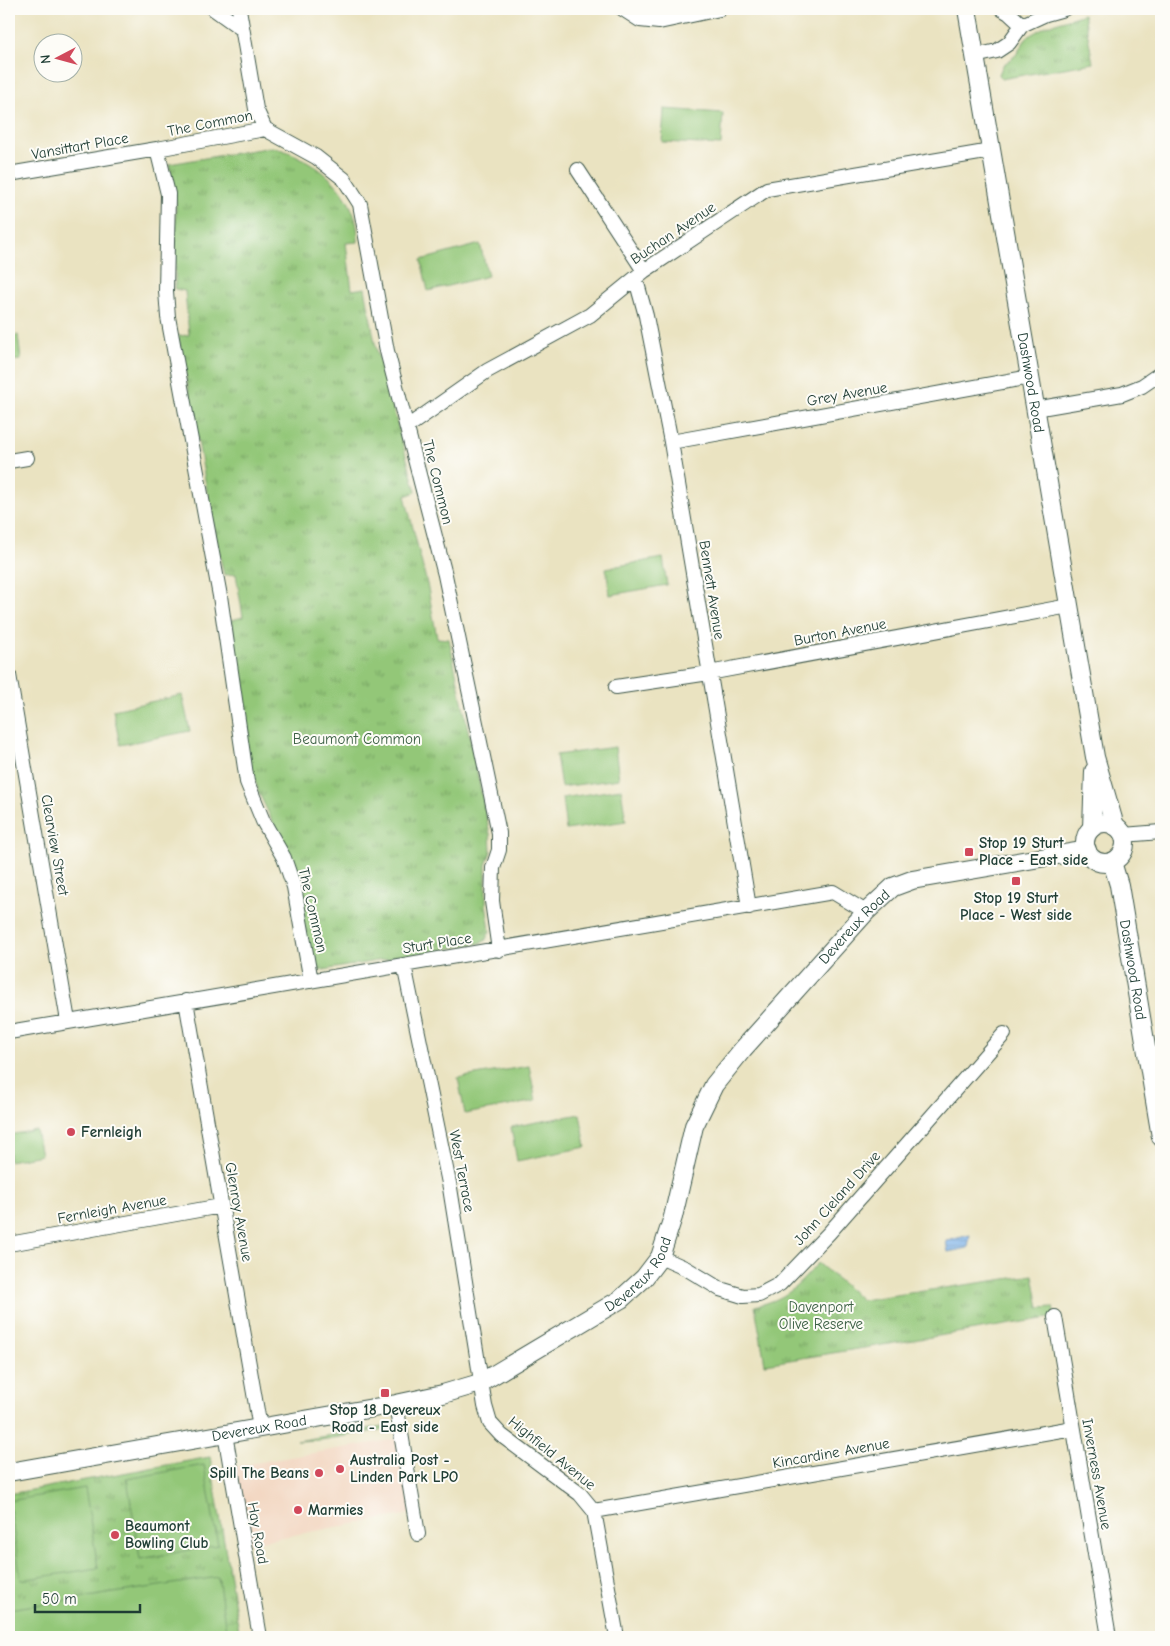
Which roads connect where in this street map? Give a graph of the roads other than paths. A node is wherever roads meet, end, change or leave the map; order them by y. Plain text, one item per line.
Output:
1 (214, 9) edge
2 (239, 9) edge
3 (623, 9) edge
4 (720, 9) edge
5 (967, 9) edge
6 (1002, 9) edge
7 (1064, 9) edge
8 (1022, 25) junction
9 (242, 29) junction
10 (975, 56) junction
11 (265, 129) junction
12 (157, 149) junction
13 (991, 150) junction
14 (578, 170) dead end
15 (9, 174) edge
16 (638, 276) junction
17 (1161, 373) edge
18 (1030, 377) junction
19 (1035, 409) junction
20 (407, 427) junction
21 (671, 442) junction
22 (27, 458) dead end
23 (9, 461) edge
24 (1069, 606) junction
25 (709, 673) junction
26 (9, 675) edge
27 (616, 687) dead end
28 (1095, 757) junction
29 (1092, 828) junction
30 (1119, 830) junction
31 (1161, 832) edge
32 (1086, 850) junction
33 (1112, 862) junction
34 (749, 907) junction
35 (866, 912) junction
36 (500, 950) junction
37 (404, 965) junction
38 (311, 980) junction
39 (186, 1001) junction
40 (68, 1021) junction
41 (9, 1032) edge
42 (1004, 1034) dead end
43 (1159, 1107) edge
44 (1161, 1137) edge
45 (221, 1206) junction
46 (9, 1244) edge
47 (660, 1257) junction
48 (1055, 1317) dead end
49 (480, 1384) junction
50 (396, 1404) junction
51 (260, 1428) junction
52 (1073, 1428) junction
53 (225, 1434) junction
54 (9, 1472) edge
55 (594, 1511) junction
56 (418, 1534) dead end
57 (260, 1637) edge
58 (616, 1637) edge
59 (1109, 1637) edge

1 - 9 street
2 - 9 street
3 - 4 street
5 - 10 street, Dashwood Road
6 - 8 street
7 - 8 street
8 - 10 street
9 - 11 street
10 - 13 street, Dashwood Road
11 - 12 street, The Common
11 - 20 street, The Common
12 - 15 street, Vansittart Place
12 - 38 street, The Common
13 - 16 street, Buchan Avenue
13 - 18 street, Dashwood Road
14 - 16 street, Bennett Avenue
16 - 20 street, Buchan Avenue
16 - 21 street, Bennett Avenue
17 - 19 street
18 - 19 street, Dashwood Road
18 - 21 street, Grey Avenue
19 - 24 street, Dashwood Road
20 - 36 street, The Common
21 - 25 street, Bennett Avenue
22 - 23 street
24 - 25 street, Burton Avenue
24 - 28 street, Dashwood Road
25 - 27 street, Burton Avenue
25 - 34 street, Bennett Avenue
26 - 40 street, Clearview Street
28 - 29 street
28 - 30 street
29 - 30 street
29 - 32 street
30 - 31 street
30 - 33 street
32 - 33 street
32 - 35 street, Devereux Road
33 - 43 street, Dashwood Road
34 - 35 street, Sturt Place
34 - 36 street, Sturt Place
35 - 47 street, Devereux Road
36 - 37 street, Sturt Place
37 - 38 street, Sturt Place
37 - 49 street, West Terrace
38 - 39 street, Sturt Place
39 - 40 street, Sturt Place
39 - 45 street, Glenroy Avenue
40 - 41 street, Sturt Place
42 - 47 street, John Cleland Drive
43 - 44 street, Dashwood Road
45 - 46 street, Fernleigh Avenue
45 - 51 street, Glenroy Avenue
47 - 49 street, Devereux Road
48 - 52 street, Inverness Avenue
49 - 50 street, Devereux Road
49 - 55 street, Highfield Avenue
50 - 51 street, Devereux Road
50 - 56 street
51 - 53 street, Devereux Road
52 - 55 street, Kincardine Avenue
52 - 59 street, Inverness Avenue
53 - 54 street, Devereux Road
53 - 57 street, Hay Road
55 - 58 street, Highfield Avenue

